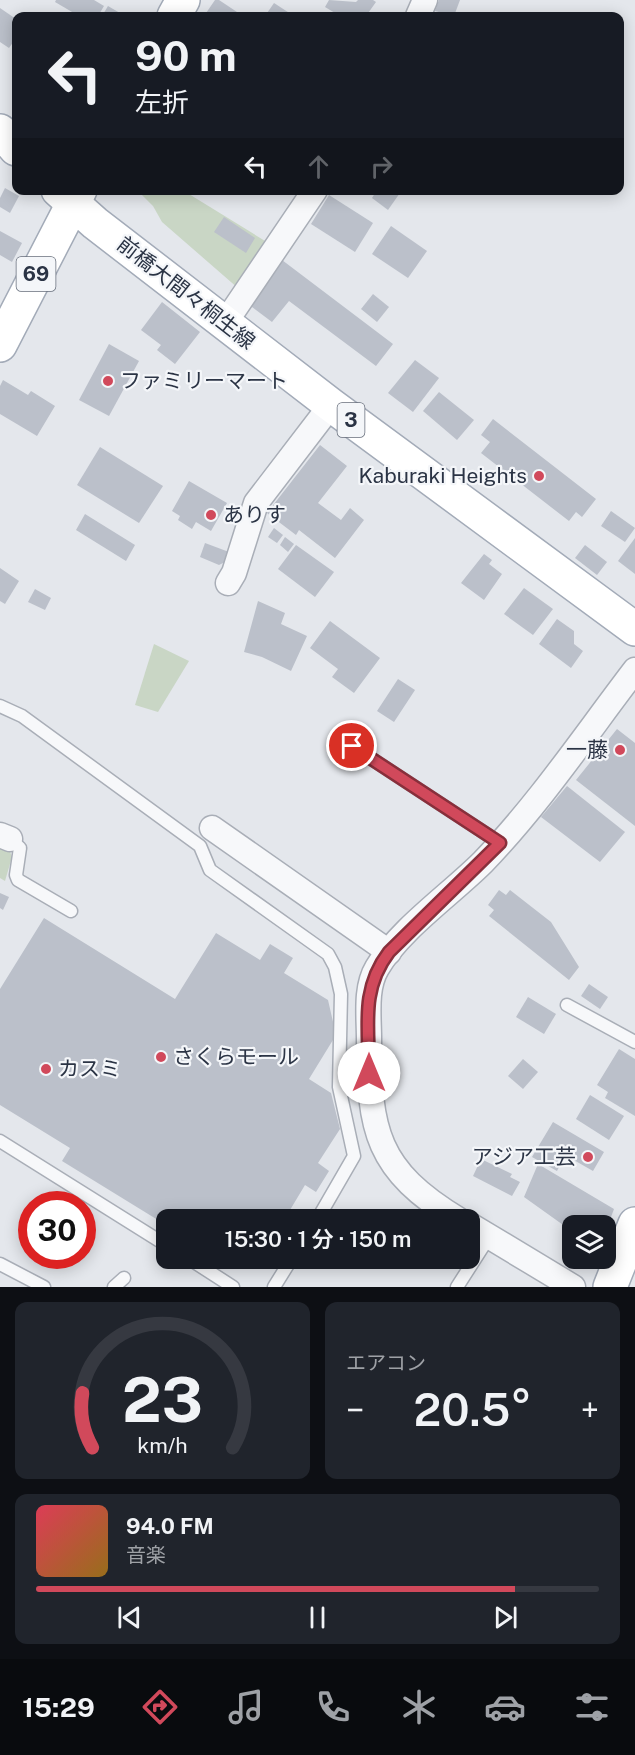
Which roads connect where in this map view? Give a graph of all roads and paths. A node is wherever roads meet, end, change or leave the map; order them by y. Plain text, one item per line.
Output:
1 (0, 132) edge
2 (12, 145) edge
3 (70, 195) edge
4 (312, 195) edge
5 (225, 323) junction
6 (0, 345) edge
7 (331, 405) junction
8 (228, 583) dead end
9 (635, 629) edge
10 (635, 670) edge
11 (0, 706) edge
12 (352, 746) dead end
13 (5, 837) edge
14 (206, 837) junction
15 (500, 843) junction
16 (71, 911) dead end
17 (389, 952) junction
18 (567, 1005) dead end
19 (635, 1042) edge
20 (0, 1141) edge
21 (323, 1209) edge
22 (441, 1209) edge
23 (480, 1232) edge
24 (156, 1239) edge
25 (631, 1243) edge
26 (0, 1264) edge
27 (205, 1269) edge
28 (285, 1269) edge
29 (464, 1269) edge
30 (124, 1278) dead end
31 (44, 1287) edge
32 (114, 1287) edge
33 (233, 1287) edge
34 (274, 1287) edge
35 (457, 1287) edge
36 (573, 1287) edge
37 (610, 1287) edge

1 - 2 main road
3 - 5 main road, 前橋大間々桐生線 / 3
3 - 6 main road, 69
4 - 5 street
5 - 7 main road, 前橋大間々桐生線 / 3
7 - 8 street
7 - 9 main road, 前橋大間々桐生線 / 3
10 - 15 street
11 - 14 lane
12 - 15 lane
13 - 16 lane
14 - 17 street
14 - 21 lane
15 - 17 street
17 - 22 street
18 - 19 lane
20 - 24 lane
23 - 36 street
25 - 37 main road
26 - 31 lane
27 - 33 lane
28 - 34 lane
29 - 35 lane
30 - 32 lane

